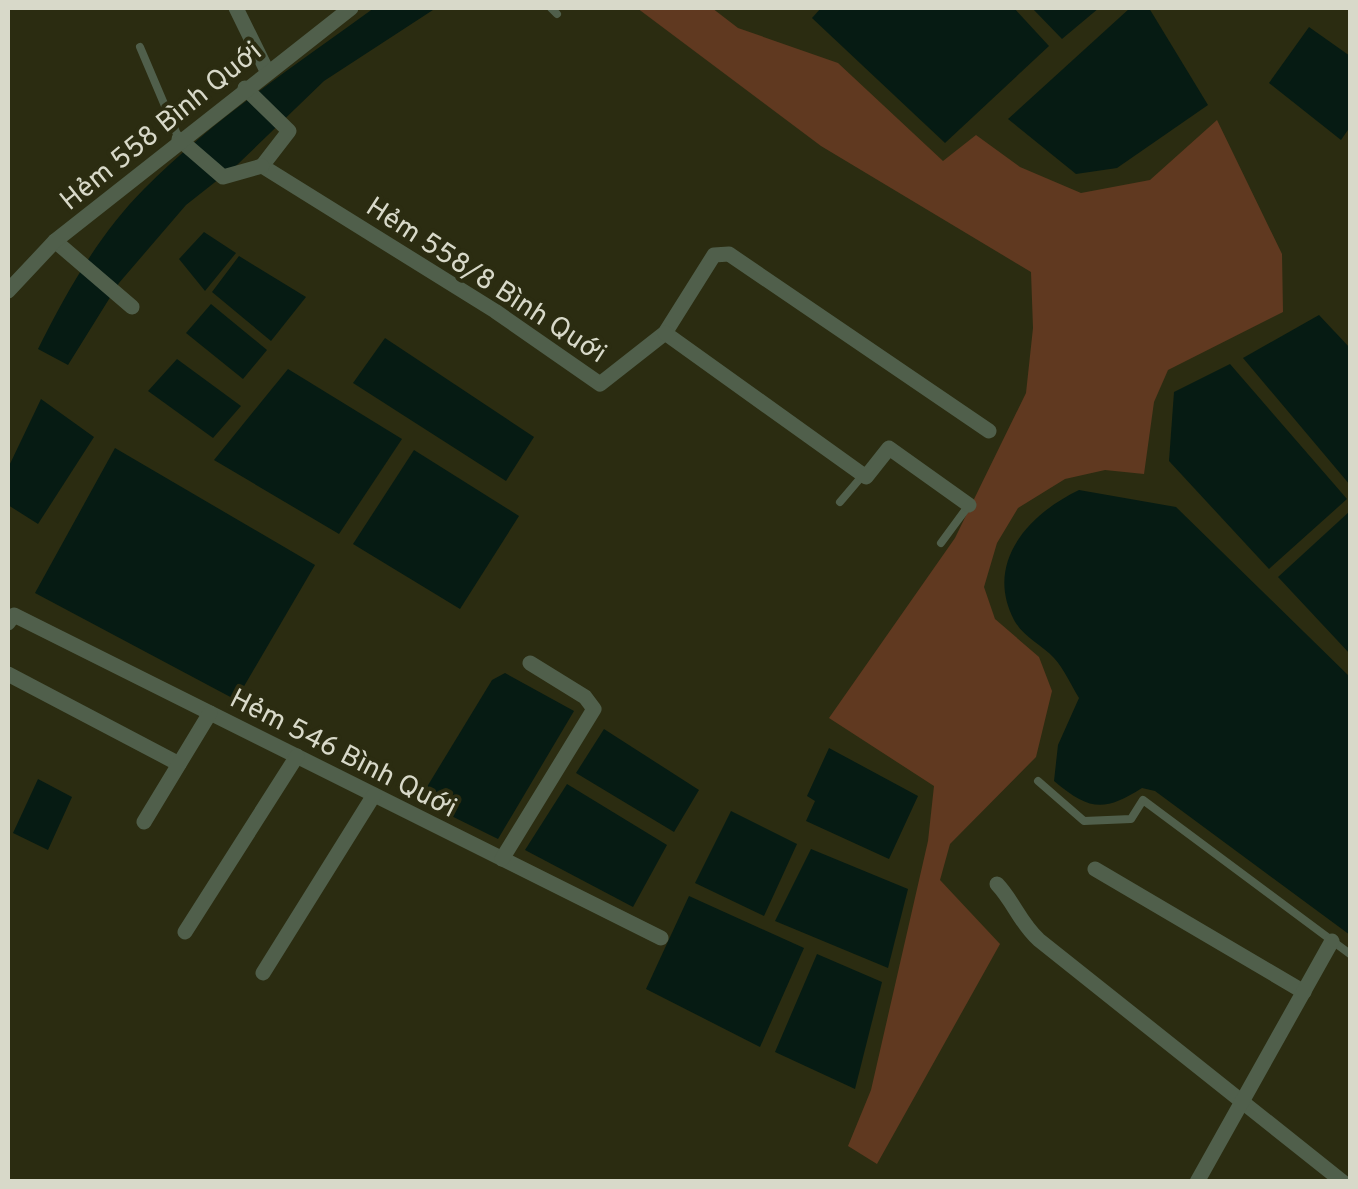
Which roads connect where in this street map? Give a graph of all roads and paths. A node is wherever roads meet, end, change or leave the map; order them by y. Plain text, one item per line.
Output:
1 (236, 8) edge
2 (351, 8) edge
3 (140, 48) dead end
4 (267, 71) junction
5 (248, 91) junction
6 (182, 141) junction
7 (262, 166) junction
8 (55, 240) junction
9 (8, 291) edge
10 (132, 307) dead end
11 (665, 333) junction
12 (989, 432) dead end
13 (863, 475) junction
14 (840, 502) dead end
15 (969, 505) joint
16 (941, 543) dead end
17 (8, 623) edge
18 (530, 663) dead end
19 (8, 674) edge
20 (210, 713) junction
21 (297, 756) junction
22 (179, 764) junction
23 (1038, 781) dead end
24 (374, 794) junction
25 (144, 822) dead end
26 (502, 858) junction
27 (1095, 869) dead end
28 (997, 884) dead end
29 (185, 932) dead end
30 (661, 938) dead end
31 (1332, 941) junction
32 (1350, 954) edge
33 (263, 973) dead end
34 (1304, 992) junction
35 (1243, 1099) junction
36 (1196, 1182) edge
37 (1343, 1182) edge

1 - 4 street
2 - 4 street, Hẻm 558 Bình Quới
3 - 6 lane
4 - 5 street, Hẻm 558 Bình Quới
5 - 6 street, Hẻm 558 Bình Quới
5 - 7 street
6 - 7 street
6 - 8 street, Hẻm 558 Bình Quới
7 - 11 street, Hẻm 558/8 Bình Quới
8 - 9 street, Hẻm 558 Bình Quới
8 - 10 street
11 - 12 street, Hẻm 558/8 Bình Quới
11 - 13 street
13 - 14 lane
13 - 15 street
15 - 16 lane
17 - 20 street, Hẻm 546 Bình Quới
18 - 26 street
19 - 22 street
20 - 21 street, Hẻm 546 Bình Quới
20 - 22 street
21 - 24 street, Hẻm 546 Bình Quới
21 - 29 street
22 - 25 street
23 - 31 lane
24 - 26 street, Hẻm 546 Bình Quới
24 - 33 street
26 - 30 street, Hẻm 546 Bình Quới
27 - 34 street
28 - 35 street
31 - 32 lane
31 - 34 street
34 - 35 street
35 - 36 street
35 - 37 street

